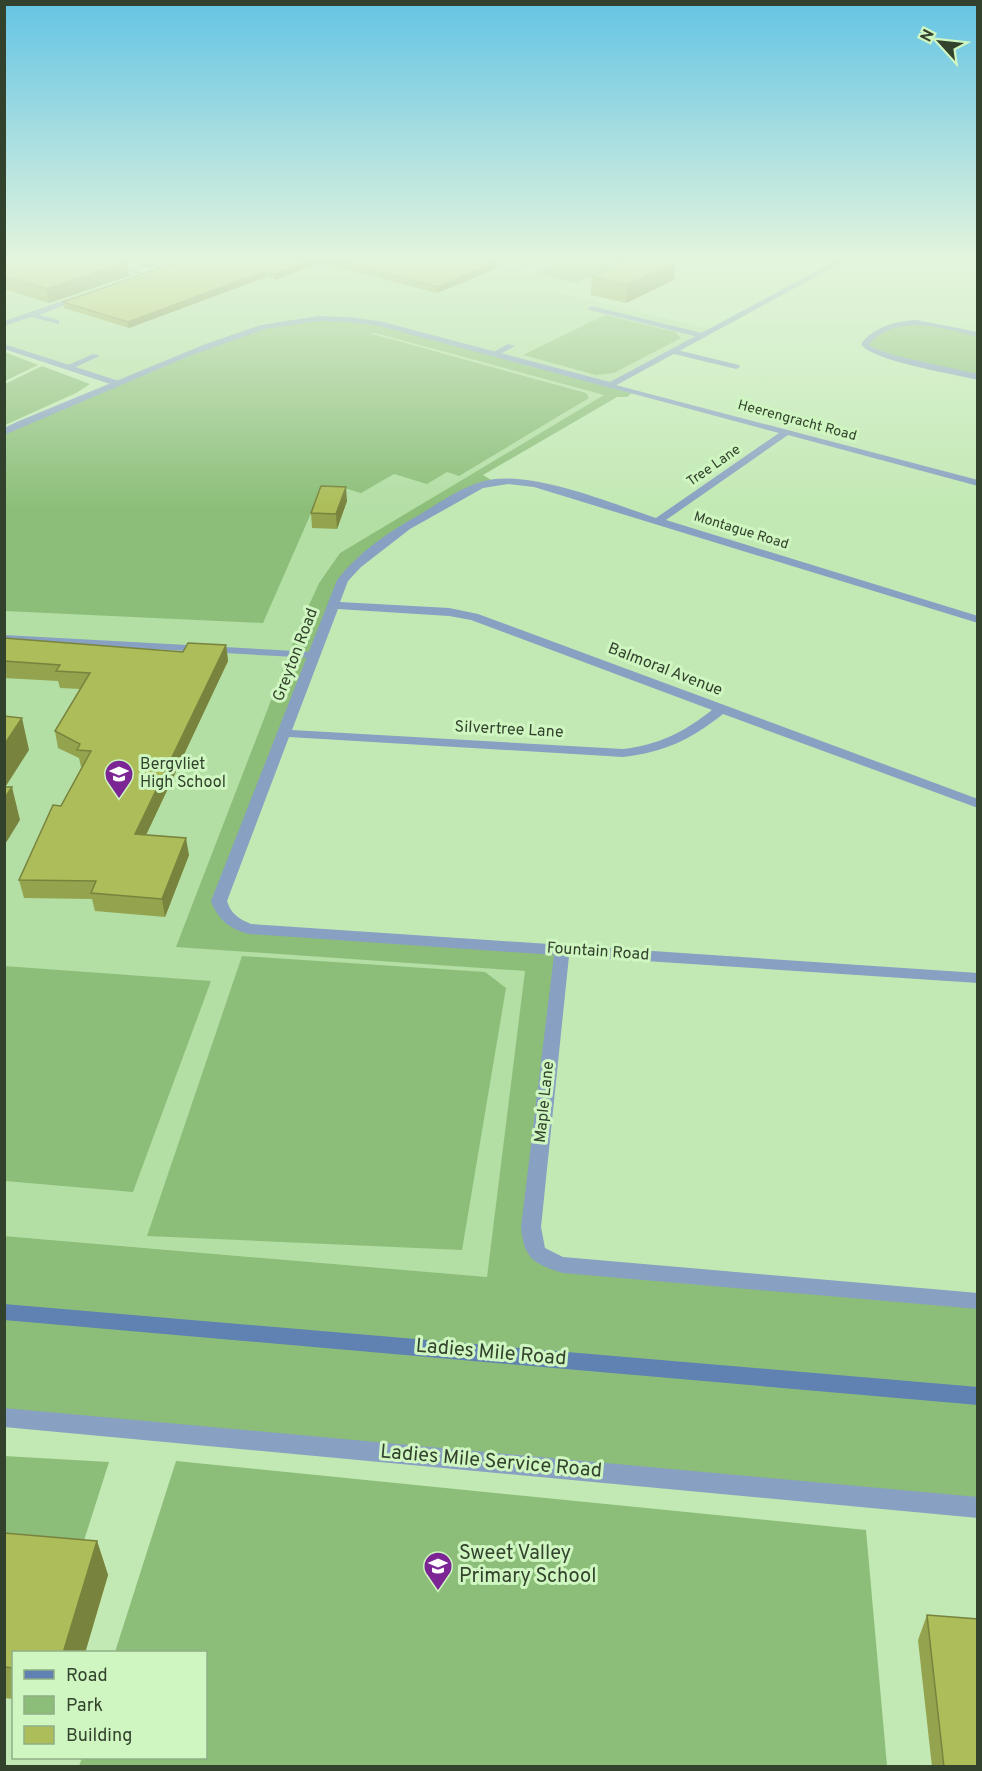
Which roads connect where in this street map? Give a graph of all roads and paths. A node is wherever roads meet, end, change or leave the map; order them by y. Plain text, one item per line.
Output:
1 (217, 343) edge
2 (451, 343) edge
3 (690, 343) edge
4 (867, 343) edge
5 (4, 345) edge
6 (511, 346) dead end
7 (673, 351) junction
8 (494, 354) junction
9 (96, 356) dead end
10 (68, 367) junction
11 (736, 367) dead end
12 (978, 377) edge
13 (116, 383) junction
14 (610, 385) junction
15 (4, 432) edge
16 (786, 432) junction
17 (494, 481) joint
18 (978, 483) edge
19 (658, 521) junction
20 (333, 605) junction
21 (978, 620) edge
22 (4, 638) edge
23 (313, 654) junction
24 (721, 709) junction
25 (284, 733) junction
26 (978, 804) edge
27 (222, 913) joint
28 (562, 950) junction
29 (978, 978) edge
30 (978, 1301) edge
31 (4, 1312) edge
32 (978, 1396) edge
33 (4, 1417) edge
34 (978, 1508) edge

1 - 13 street, Heerengracht Road
2 - 8 street, Heerengracht Road
3 - 7 street
4 - 12 street
5 - 10 street
6 - 8 lane
7 - 11 lane
7 - 14 street
8 - 14 street, Heerengracht Road
9 - 10 lane
10 - 13 street
13 - 15 street, Heerengracht Road
14 - 16 street, Heerengracht Road
16 - 18 street, Heerengracht Road
16 - 19 street, Tree Lane
17 - 19 street, Montague Road
17 - 20 street, Greyton Road
19 - 21 street, Montague Road
20 - 23 street, Greyton Road
20 - 24 street, Balmoral Avenue
22 - 23 lane
23 - 25 street, Greyton Road
24 - 25 street, Silvertree Lane
24 - 26 street, Balmoral Avenue
25 - 27 street, Greyton Road
27 - 28 street, Fountain Road
28 - 29 street, Fountain Road
28 - 30 street, Maple Lane
31 - 32 main road, Ladies Mile Road
33 - 34 street, Ladies Mile Service Road

